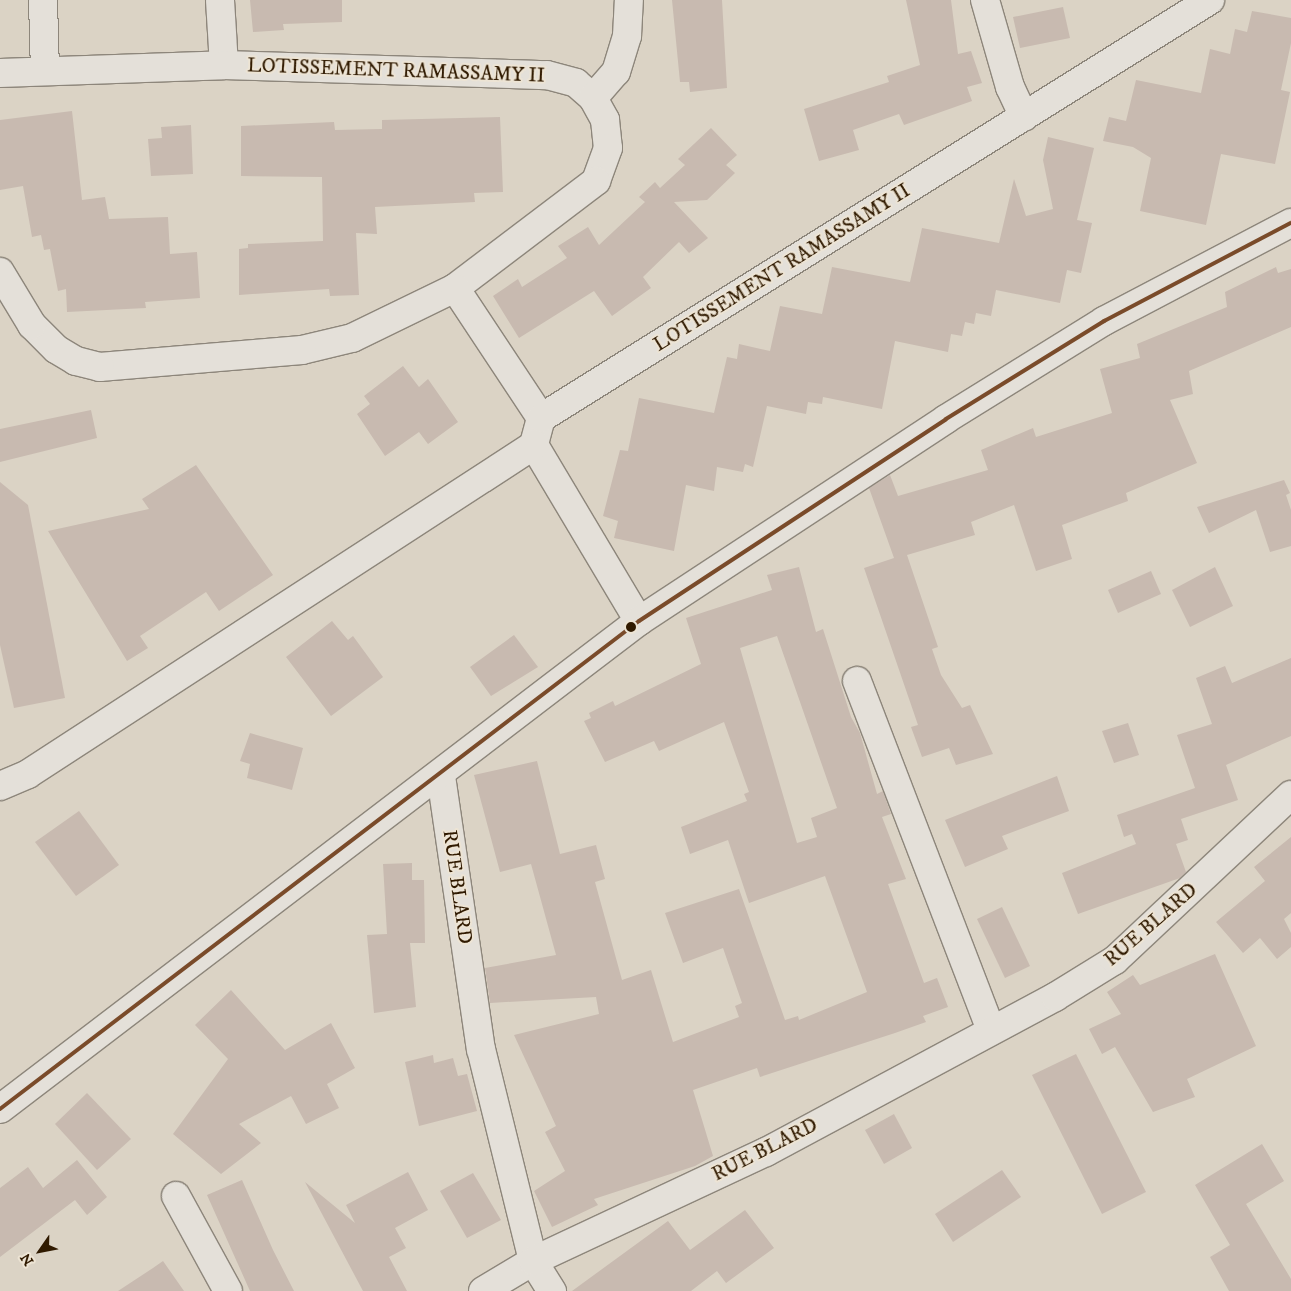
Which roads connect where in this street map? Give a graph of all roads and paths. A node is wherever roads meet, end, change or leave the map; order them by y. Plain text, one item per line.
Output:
1 (43, 0) edge
2 (220, 0) edge
3 (629, 0) edge
4 (985, 0) edge
5 (1210, 0) edge
6 (224, 65) junction
7 (45, 71) junction
8 (0, 73) edge
9 (593, 98) junction
10 (1024, 117) junction
11 (1291, 223) edge
12 (0, 272) edge
13 (455, 288) junction
14 (541, 418) junction
15 (534, 445) junction
16 (639, 621) junction
17 (857, 681) dead end
18 (441, 776) junction
19 (0, 786) edge
20 (1291, 795) edge
21 (991, 1030) junction
22 (0, 1109) edge
23 (176, 1196) dead end
24 (534, 1261) junction
25 (228, 1291) edge
26 (483, 1291) edge
27 (552, 1291) edge

1 - 7 street
2 - 6 street, LOTISSEMENT RAMASSAMY II
3 - 9 street
4 - 10 street
5 - 10 street, LOTISSEMENT RAMASSAMY II
6 - 7 street, LOTISSEMENT RAMASSAMY II
6 - 9 street, LOTISSEMENT RAMASSAMY II
7 - 8 street, LOTISSEMENT RAMASSAMY II
9 - 13 street, LOTISSEMENT RAMASSAMY II
10 - 14 street, LOTISSEMENT RAMASSAMY II
11 - 16 street
12 - 13 street, LOTISSEMENT RAMASSAMY II
13 - 14 street
14 - 15 street
15 - 16 street
15 - 19 street
16 - 18 street
17 - 21 street
18 - 22 street
18 - 24 street, RUE BLARD
20 - 21 street, RUE BLARD
21 - 24 street, RUE BLARD
23 - 25 street
24 - 26 street, RUE BLARD
24 - 27 street, RUE BLARD

